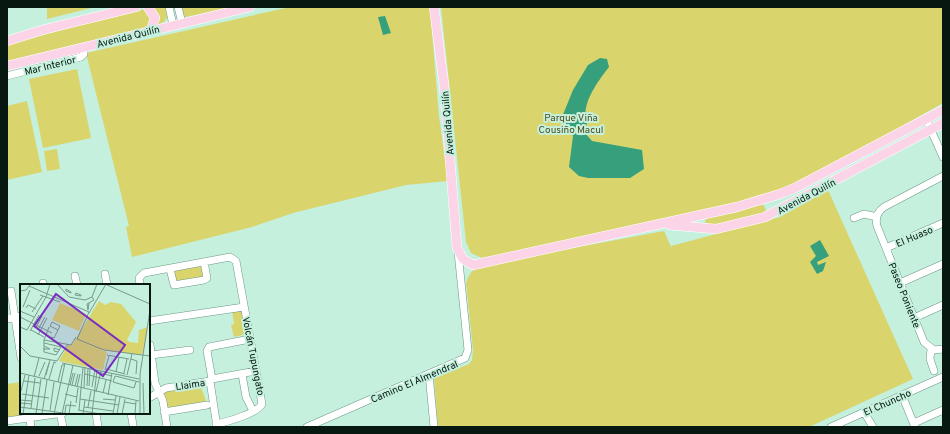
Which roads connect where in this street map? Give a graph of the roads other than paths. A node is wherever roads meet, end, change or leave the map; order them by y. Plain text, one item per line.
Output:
1 (136, 7) edge
2 (148, 7) edge
3 (169, 7) edge
4 (178, 7) edge
5 (250, 7) edge
6 (434, 7) edge
7 (177, 24) junction
8 (151, 30) junction
9 (7, 41) edge
10 (84, 47) junction
11 (7, 66) edge
12 (7, 76) edge
13 (943, 110) edge
14 (926, 119) junction
15 (943, 123) edge
16 (931, 129) junction
17 (943, 157) edge
18 (943, 176) edge
19 (762, 200) junction
20 (710, 213) junction
21 (765, 217) junction
22 (877, 217) junction
23 (854, 218) dead end
24 (943, 223) edge
25 (658, 225) junction
26 (710, 230) junction
27 (457, 239) junction
28 (886, 248) junction
29 (204, 262) junction
30 (467, 263) junction
31 (943, 264) edge
32 (170, 269) junction
33 (105, 274) dead end
34 (75, 276) dead end
35 (461, 278) junction
36 (900, 283) junction
37 (77, 284) edge
38 (107, 284) edge
39 (140, 284) edge
40 (11, 292) dead end
41 (943, 305) edge
42 (244, 307) junction
43 (18, 317) edge
44 (914, 318) junction
45 (7, 319) edge
46 (150, 321) edge
47 (250, 339) junction
48 (20, 344) edge
49 (150, 345) dead end
50 (931, 349) junction
51 (190, 350) dead end
52 (943, 350) edge
53 (152, 355) junction
54 (256, 371) junction
55 (934, 371) dead end
56 (242, 374) junction
57 (429, 374) junction
58 (943, 377) edge
59 (211, 380) junction
60 (159, 392) junction
61 (902, 396) junction
62 (150, 397) edge
63 (207, 405) dead end
64 (943, 410) edge
65 (253, 411) junction
66 (164, 412) junction
67 (864, 412) junction
68 (45, 414) edge
69 (61, 414) edge
70 (96, 414) edge
71 (131, 414) edge
72 (29, 415) edge
73 (7, 421) edge
74 (133, 425) dead end
75 (217, 425) edge
76 (914, 425) edge
77 (836, 426) edge
78 (31, 427) edge
79 (62, 427) edge
80 (98, 427) edge
81 (167, 427) edge
82 (307, 427) edge
83 (434, 427) edge
84 (873, 427) edge

1 - 9 main road
2 - 8 main road
3 - 7 street
4 - 7 street
5 - 7 main road, Avenida Quilín
6 - 27 main road, Avenida Quilín
7 - 8 main road, Avenida Quilín
8 - 10 main road, Avenida Quilín
10 - 11 main road, Avenida Quilín
10 - 12 street, Mar Interior
13 - 14 main road, Avenida Quilín
14 - 16 street
14 - 19 main road, Avenida Quilín
15 - 16 main road, Avenida Quilín
16 - 17 street
16 - 21 main road, Avenida Quilín
18 - 22 street
19 - 20 main road, Avenida Quilín
19 - 21 main road
20 - 25 main road, Avenida Quilín
20 - 26 main road
21 - 26 main road, Avenida Quilín
22 - 23 street
22 - 28 street, Paseo Poniente
24 - 28 street, El Huaso
25 - 26 main road, Avenida Quilín
25 - 30 main road, Avenida Quilín
27 - 30 main road, Avenida Quilín
27 - 30 main road, Avenida Quilín
28 - 36 street, Paseo Poniente
29 - 32 street
29 - 32 street
29 - 42 street, Volcán Tupungato
30 - 35 street, Camino El Almendral
30 - 35 street
31 - 36 street
32 - 39 street
33 - 38 street
34 - 37 street
35 - 57 street, Camino El Almendral
36 - 44 street, Paseo Poniente
40 - 43 street
41 - 44 street
42 - 46 street
42 - 47 street, Volcán Tupungato
43 - 45 street
43 - 48 street
44 - 50 street, Paseo Poniente
47 - 54 street, Volcán Tupungato
47 - 59 street
49 - 53 street
50 - 52 street
50 - 55 street, Paseo Poniente
51 - 53 street
53 - 60 street
54 - 56 street, Llaima
54 - 65 street, Volcán Tupungato
56 - 59 street, Llaima
56 - 65 street
57 - 82 street, Camino El Almendral
57 - 83 street
58 - 61 street, El Chuncho
59 - 60 street, Llaima
59 - 75 street
60 - 62 street, Llaima
60 - 66 street
61 - 67 street, El Chuncho
61 - 76 street
63 - 66 street
64 - 76 street
65 - 75 street, Volcán Tupungato
66 - 81 street
67 - 77 street, El Chuncho
67 - 84 street
68 - 72 street
69 - 79 street
70 - 80 street
71 - 74 street
72 - 73 street
72 - 78 street

